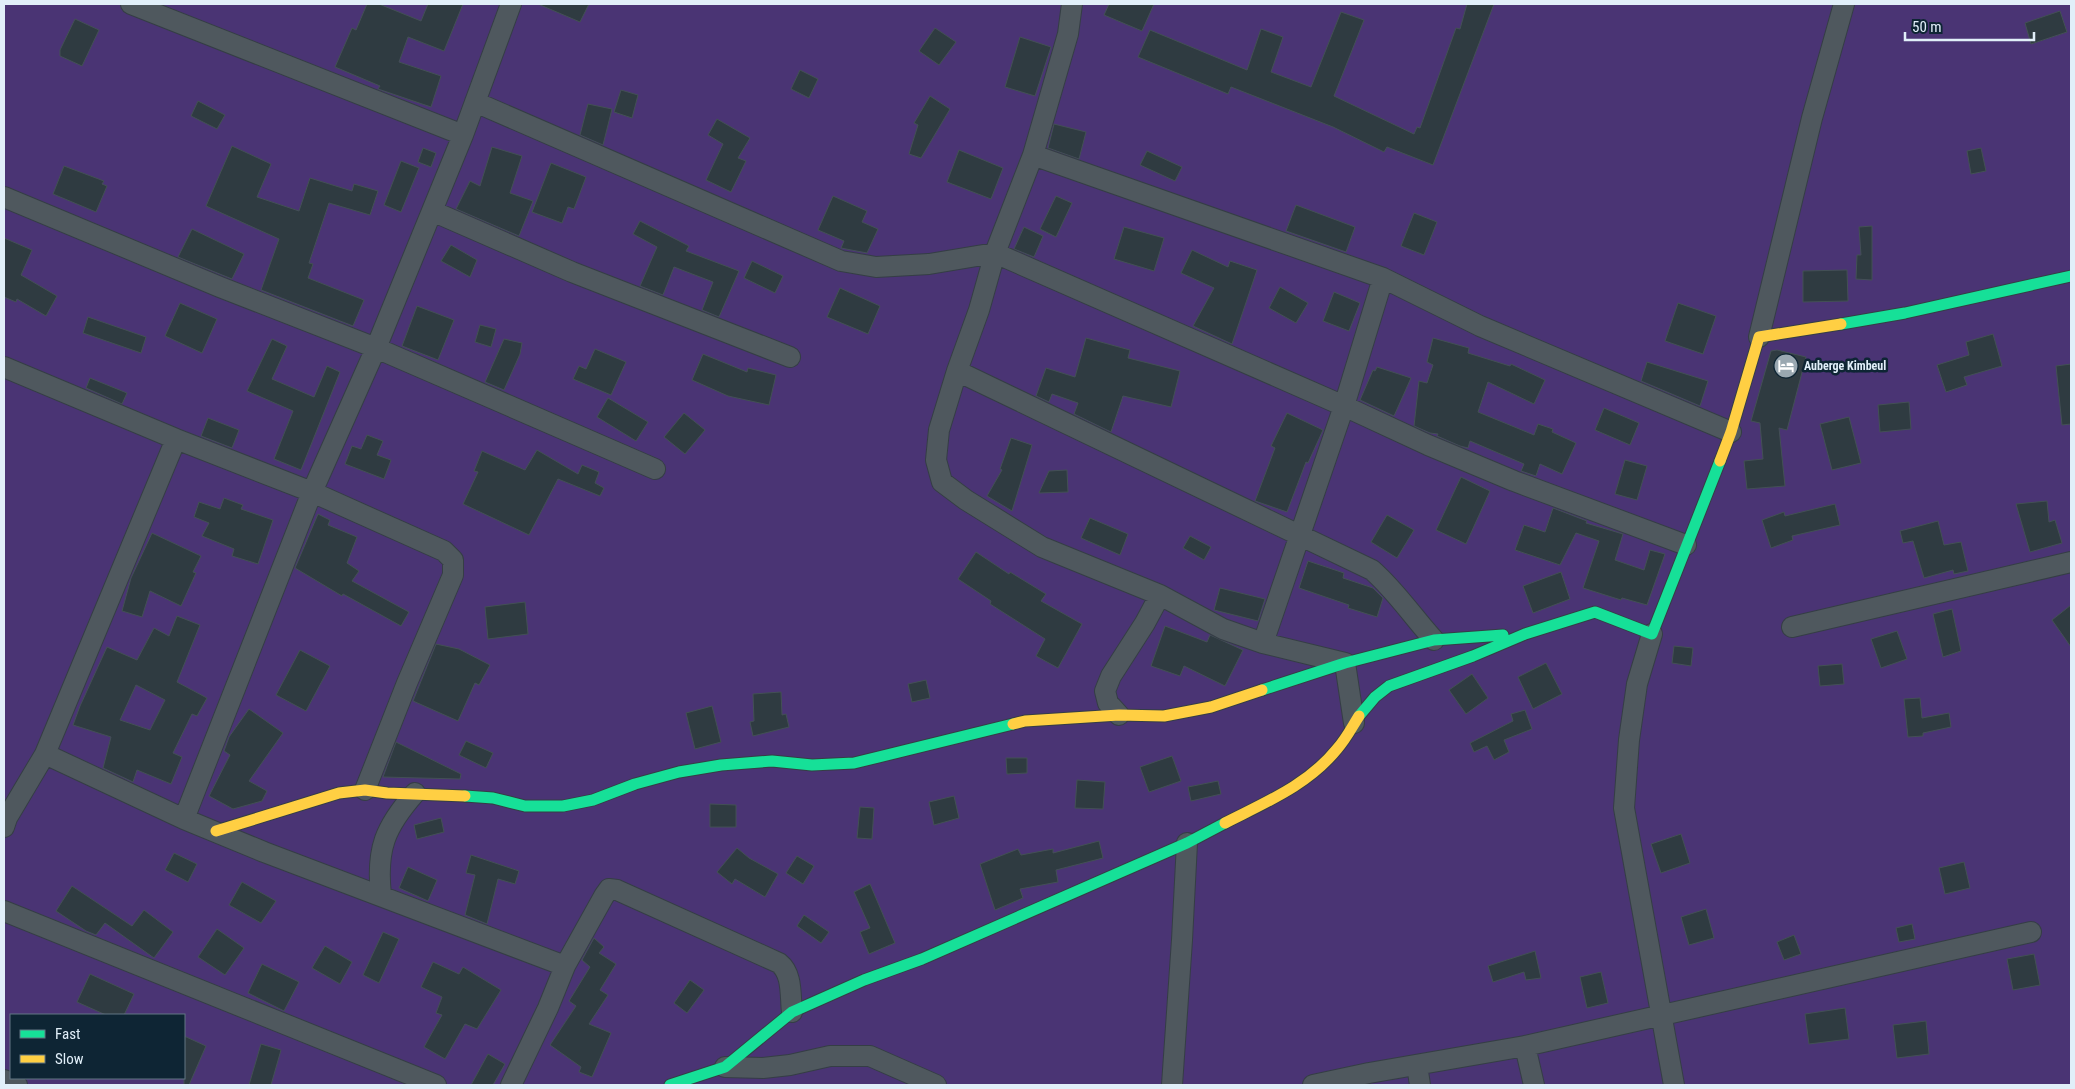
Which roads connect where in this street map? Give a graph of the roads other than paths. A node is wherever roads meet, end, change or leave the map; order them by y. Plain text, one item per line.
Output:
1 (131, 4) edge
2 (512, 4) edge
3 (1072, 4) edge
4 (1844, 4) edge
5 (475, 102) junction
6 (463, 135) junction
7 (1033, 155) junction
8 (4, 197) edge
9 (432, 211) junction
10 (995, 253) junction
11 (2071, 276) edge
12 (1384, 278) junction
13 (1759, 338) junction
14 (376, 348) junction
15 (790, 357) dead end
16 (4, 367) edge
17 (957, 371) junction
18 (1344, 406) junction
19 (1731, 432) junction
20 (176, 439) junction
21 (655, 469) dead end
22 (312, 492) junction
23 (1299, 534) junction
24 (1686, 545) junction
25 (2071, 562) edge
26 (1160, 595) junction
27 (1792, 627) dead end
28 (1525, 634) junction
29 (1652, 634) junction
30 (1434, 640) junction
31 (1262, 643) junction
32 (1345, 663) junction
33 (1119, 714) junction
34 (1354, 723) junction
35 (45, 754) junction
36 (364, 790) junction
37 (415, 793) junction
38 (184, 818) junction
39 (4, 827) edge
40 (216, 831) junction
41 (1187, 843) junction
42 (382, 895) junction
43 (4, 911) edge
44 (2031, 932) dead end
45 (565, 966) junction
46 (792, 1012) junction
47 (1661, 1016) junction
48 (1525, 1046) junction
49 (1417, 1065) junction
50 (725, 1066) junction
51 (4, 1080) edge
52 (18, 1085) edge
53 (436, 1085) edge
54 (512, 1085) edge
55 (670, 1085) edge
56 (936, 1085) edge
57 (1172, 1085) edge
58 (1313, 1085) edge
59 (1420, 1085) edge
60 (1534, 1085) edge
61 (1674, 1085) edge

1 - 6 street
2 - 5 street
3 - 7 street
4 - 13 street
5 - 6 street
5 - 10 street
6 - 9 street
7 - 10 street
7 - 12 street
8 - 14 street
9 - 14 street
9 - 15 street
10 - 17 street
10 - 18 street
11 - 13 street
12 - 18 street
12 - 19 street
13 - 19 street
14 - 21 street
14 - 22 street
16 - 20 street
17 - 23 street
17 - 26 street
18 - 23 street
18 - 24 street
19 - 24 street
20 - 22 street
20 - 35 street
22 - 36 street
22 - 38 street
23 - 30 street
23 - 31 street
24 - 29 street
25 - 27 street
26 - 31 street
26 - 33 street
28 - 29 street
28 - 30 street
28 - 34 street
29 - 47 street
30 - 32 street
31 - 32 street
32 - 33 street
32 - 34 street
33 - 37 street
34 - 41 street
35 - 38 street
35 - 39 street
36 - 37 street
36 - 40 street
37 - 42 street
38 - 40 street
40 - 42 street
41 - 46 street
41 - 57 street
42 - 45 street
43 - 53 street
44 - 47 street
45 - 46 street
45 - 54 street
46 - 50 street
47 - 48 street
47 - 61 street
48 - 49 street
48 - 60 street
49 - 58 street
49 - 59 street
50 - 55 street
50 - 56 street
51 - 52 street

